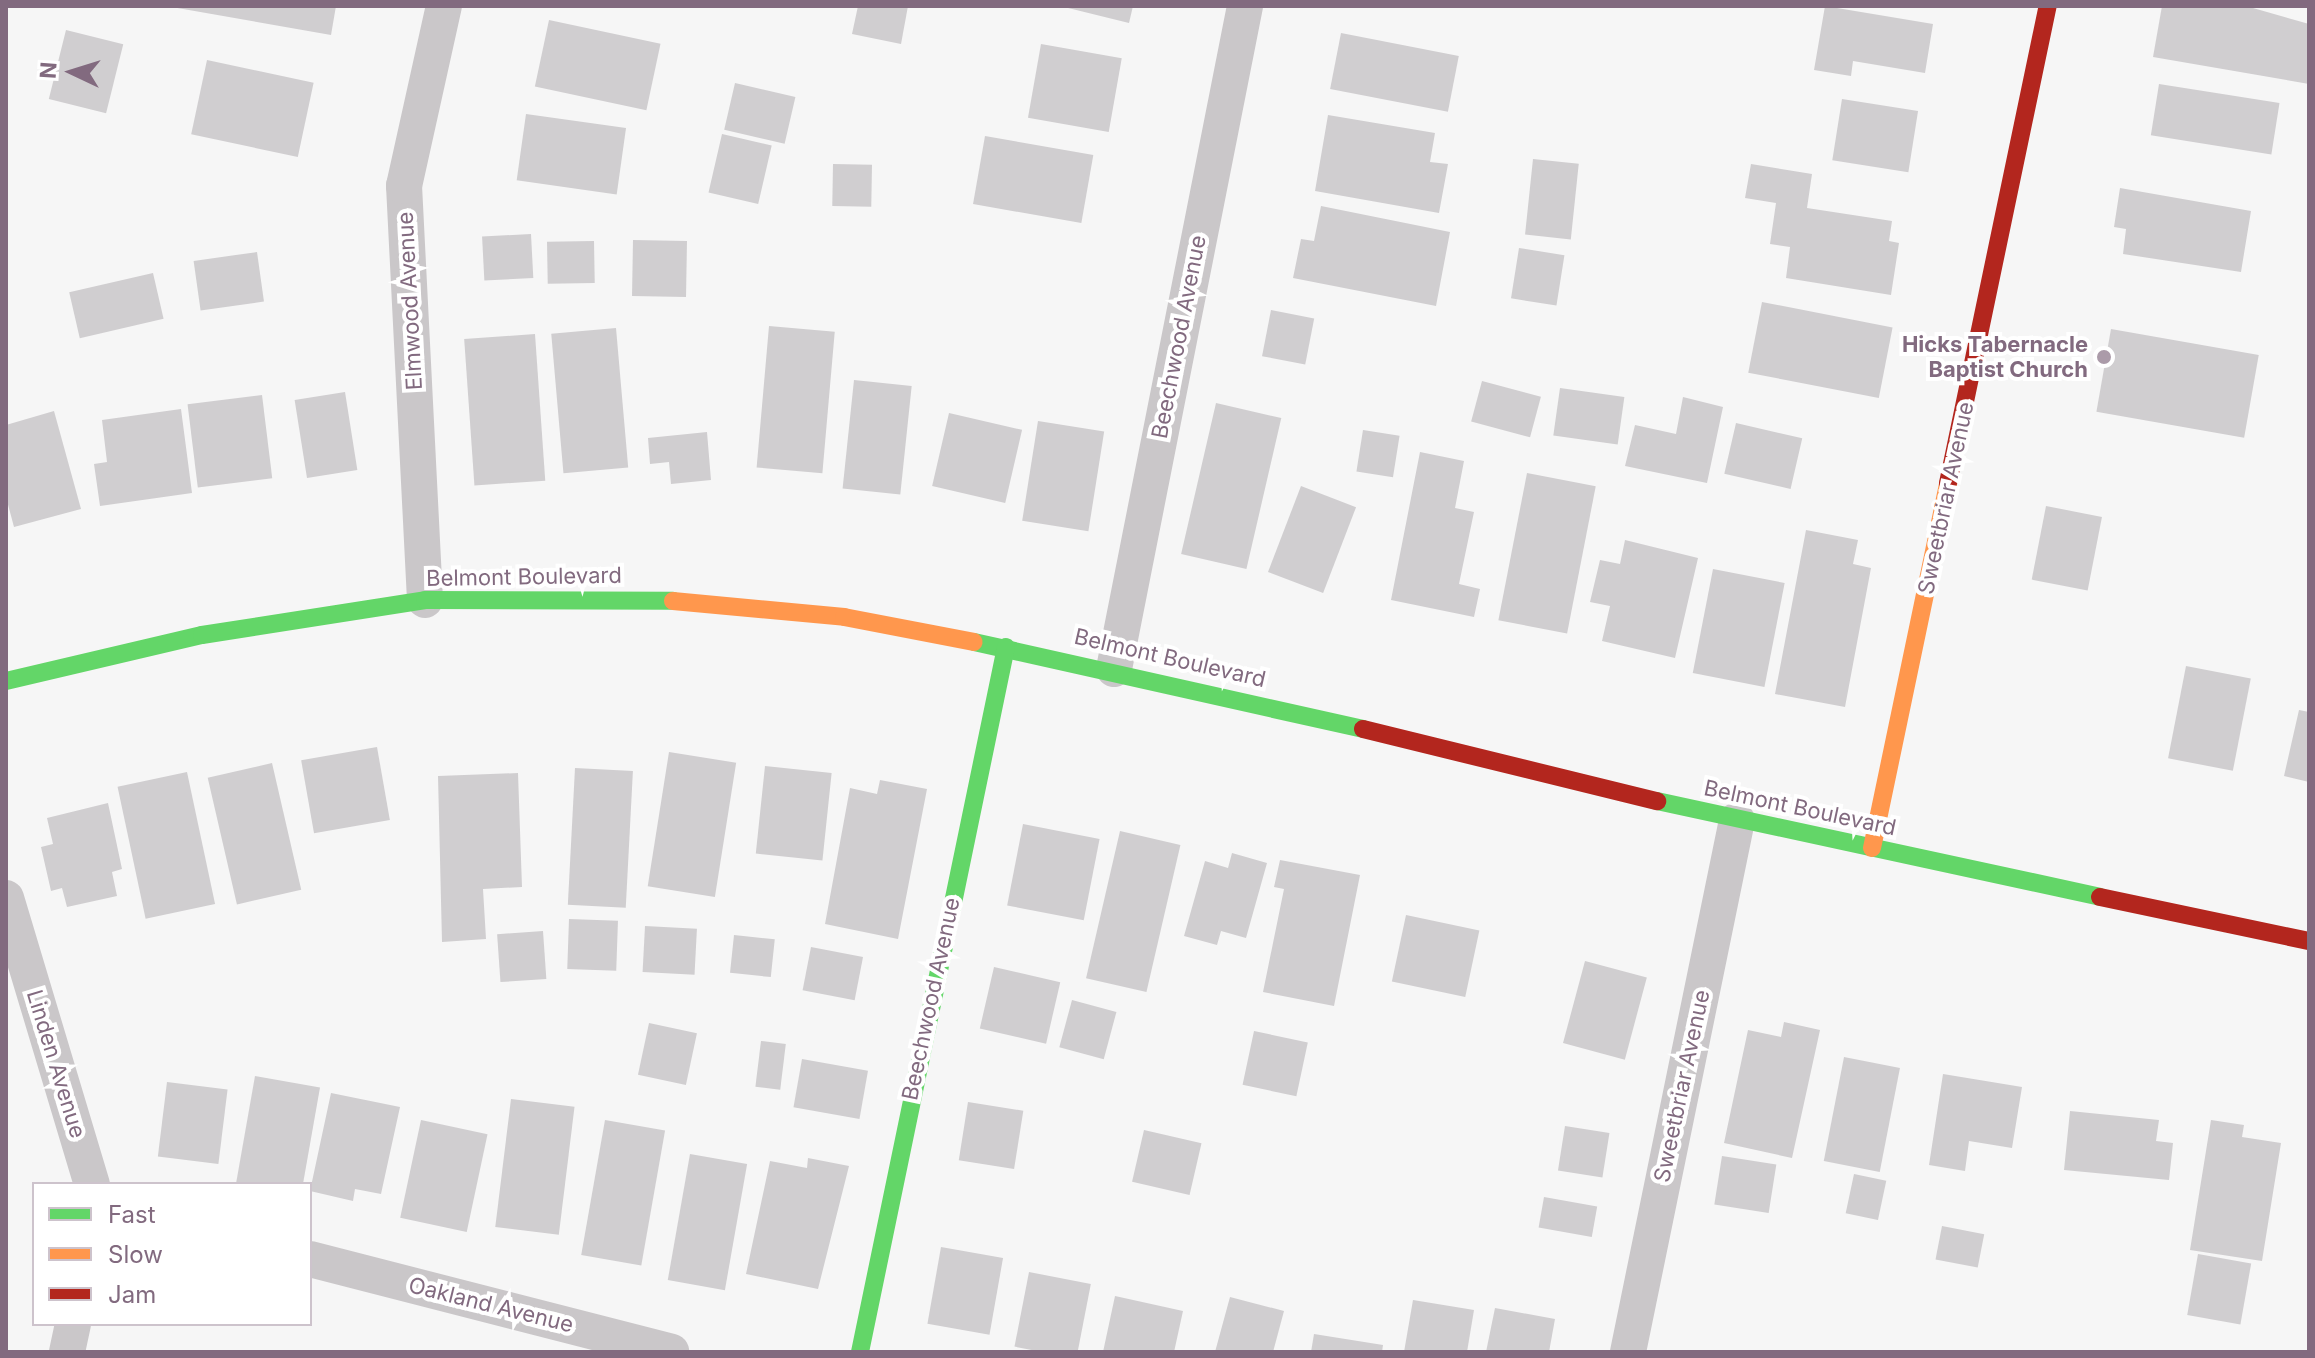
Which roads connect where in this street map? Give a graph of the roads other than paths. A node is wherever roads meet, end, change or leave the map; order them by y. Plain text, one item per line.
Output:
1 (444, 6) edge
2 (1245, 6) edge
3 (2048, 6) edge
4 (425, 600) junction
5 (1006, 647) junction
6 (1114, 669) junction
7 (6, 681) edge
8 (1737, 820) junction
9 (1872, 848) junction
10 (6, 898) edge
11 (2309, 941) edge
12 (91, 1182) edge
13 (312, 1260) edge
14 (73, 1326) edge
15 (67, 1352) edge
16 (671, 1352) edge
17 (860, 1352) edge
18 (1628, 1352) edge

1 - 4 street, Elmwood Avenue
2 - 6 street, Beechwood Avenue
3 - 9 street, Sweetbriar Avenue
4 - 5 street, Belmont Boulevard
4 - 7 street, Belmont Boulevard
5 - 6 street, Belmont Boulevard
5 - 17 street, Beechwood Avenue
6 - 8 street, Belmont Boulevard
8 - 9 street, Belmont Boulevard
8 - 18 street, Sweetbriar Avenue
9 - 11 street, Belmont Boulevard
10 - 12 street, Linden Avenue
13 - 16 street, Oakland Avenue
14 - 15 street

